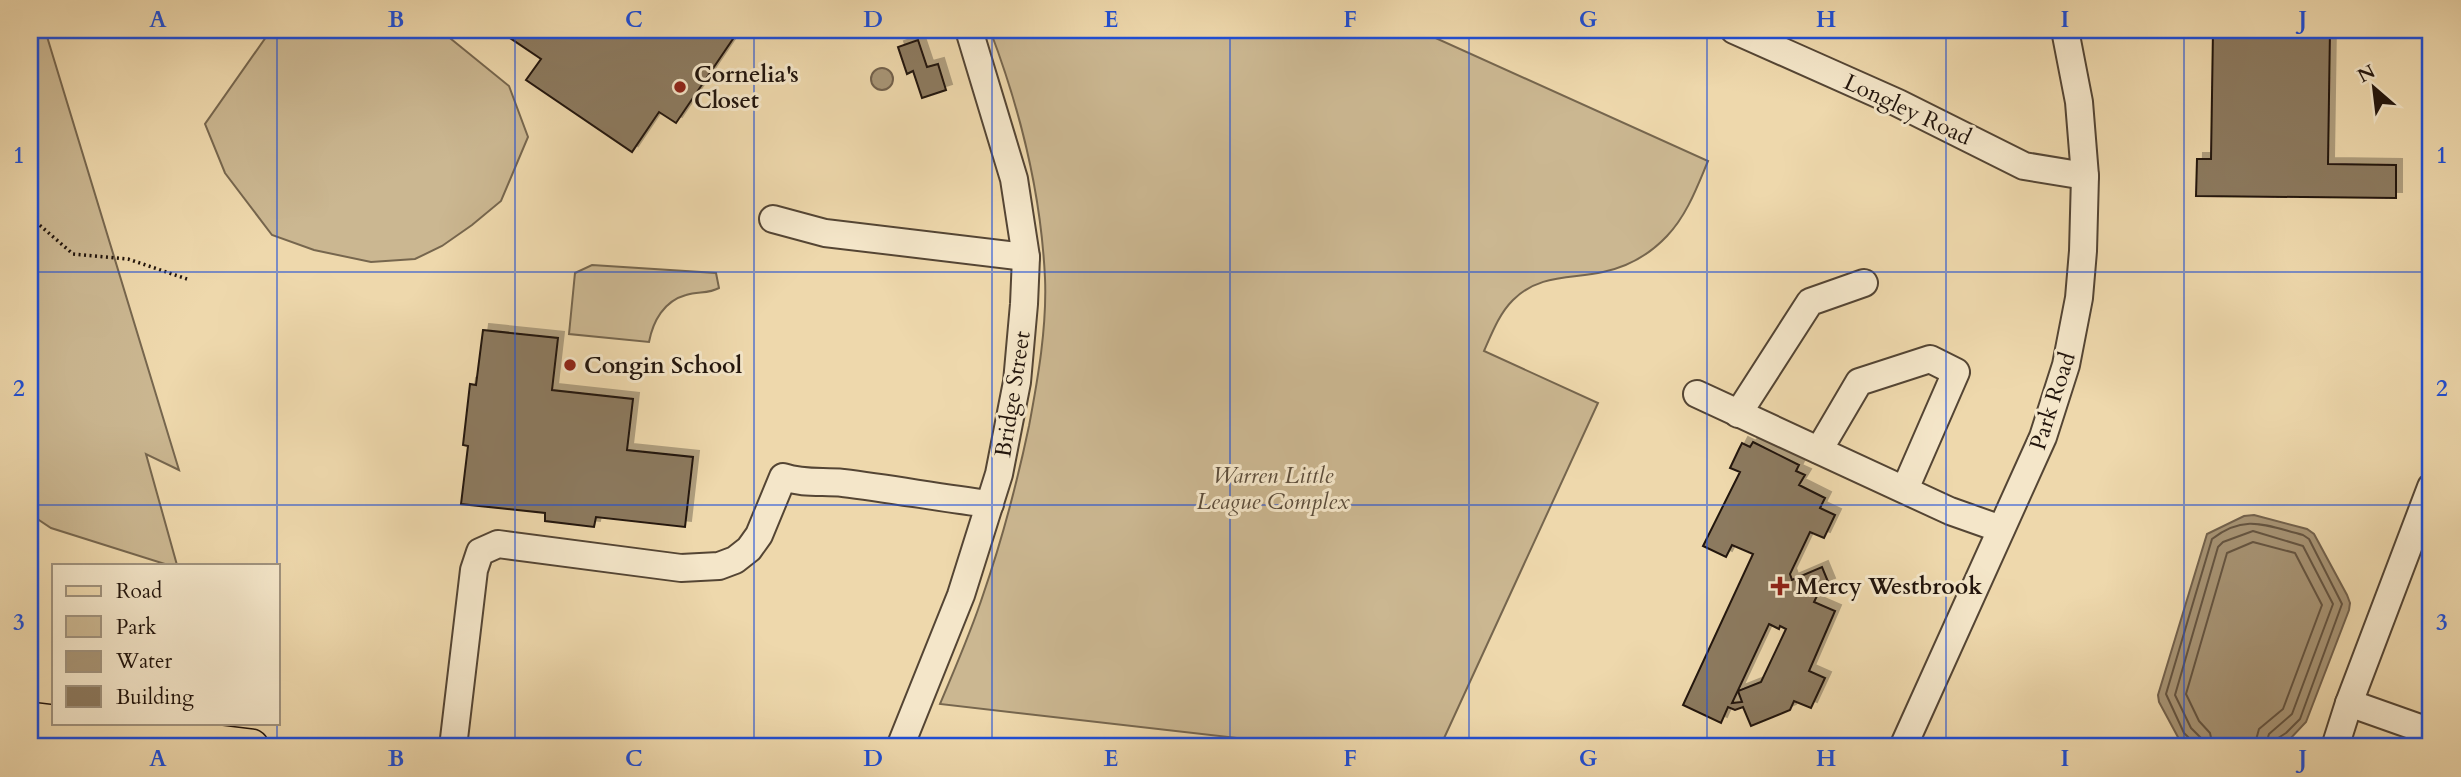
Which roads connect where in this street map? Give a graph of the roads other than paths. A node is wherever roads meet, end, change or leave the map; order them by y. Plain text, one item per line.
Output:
1 (969, 30) edge
2 (1737, 30) edge
3 (2065, 30) edge
4 (2085, 176) junction
5 (773, 219) dead end
6 (1026, 257) junction
7 (1864, 283) dead end
8 (1697, 394) dead end
9 (1738, 414) junction
10 (1819, 450) junction
11 (2431, 488) edge
12 (1905, 489) junction
13 (990, 504) junction
14 (2001, 529) junction
15 (2349, 703) junction
16 (30, 720) edge
17 (52, 724) edge
18 (55, 724) edge
19 (2431, 732) edge
20 (168, 742) edge
21 (251, 747) edge
22 (453, 747) edge
23 (900, 747) edge
24 (1903, 747) edge
25 (2335, 747) edge

1 - 6 street, Bridge Street
2 - 4 street, Longley Road
3 - 4 street, Park Road
4 - 14 street, Park Road
5 - 6 street
6 - 13 street, Bridge Street
7 - 9 street
8 - 9 street
9 - 10 street
10 - 12 street
10 - 12 street
11 - 15 street
12 - 14 street
13 - 22 street
13 - 23 street, Bridge Street
14 - 24 street, Park Road
15 - 19 street
15 - 25 street
16 - 17 main road
18 - 20 main road
20 - 21 main road

